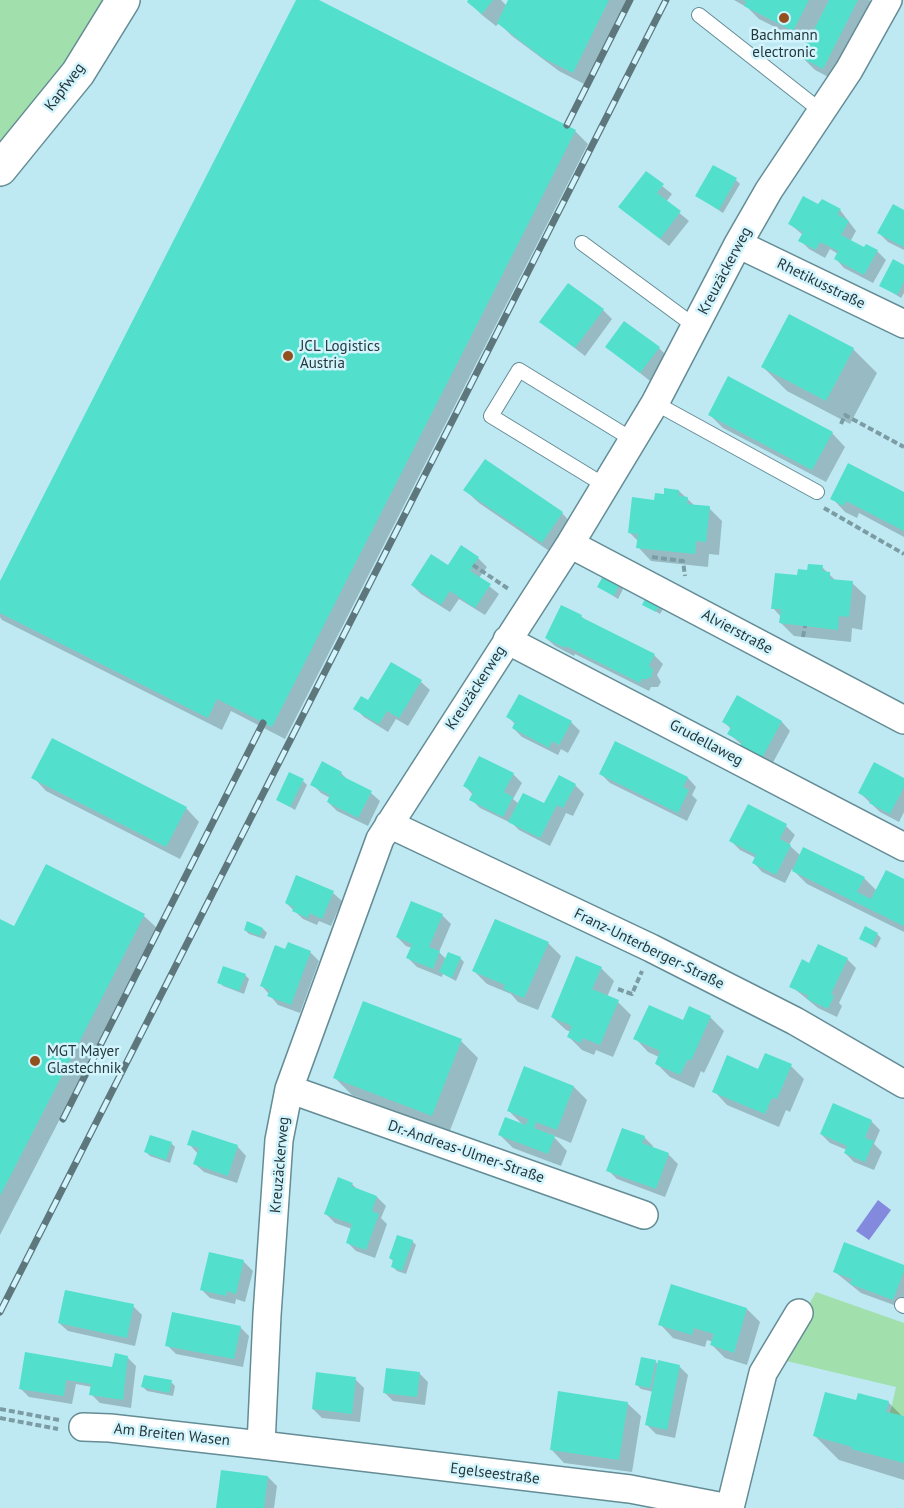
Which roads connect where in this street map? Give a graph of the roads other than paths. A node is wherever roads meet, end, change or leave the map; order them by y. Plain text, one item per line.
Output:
1 (123, 0) edge
2 (888, 0) edge
3 (699, 15) dead end
4 (822, 111) junction
5 (0, 169) edge
6 (582, 243) dead end
7 (738, 244) junction
8 (904, 324) edge
9 (696, 327) junction
10 (655, 403) junction
11 (633, 440) junction
12 (604, 485) junction
13 (817, 492) road end
14 (570, 544) junction
15 (507, 640) junction
16 (904, 720) edge
17 (389, 824) junction
18 (904, 847) edge
19 (904, 1084) edge
20 (289, 1089) junction
21 (644, 1215) dead end
22 (799, 1313) dead end
23 (83, 1427) road end
24 (261, 1445) junction
25 (627, 1498) edge
26 (729, 1508) edge

1 - 5 street, Kapfweg
2 - 4 street, Kreuzäckerweg
3 - 4 lane
4 - 7 street, Kreuzäckerweg
6 - 9 lane
7 - 8 street, Rhetikusstraße
7 - 9 street, Kreuzäckerweg
9 - 10 street, Kreuzäckerweg
10 - 11 street, Kreuzäckerweg
10 - 13 lane
11 - 12 street, Kreuzäckerweg
11 - 12 lane
12 - 14 street, Kreuzäckerweg
14 - 15 street, Kreuzäckerweg
14 - 16 street, Alvierstraße
15 - 17 street, Kreuzäckerweg
15 - 18 street, Grudellaweg
17 - 19 street, Franz-Unterberger-Straße
17 - 20 street, Kreuzäckerweg
20 - 21 street, Dr.-Andreas-Ulmer-Straße
20 - 24 street, Kreuzäckerweg
22 - 26 street, Egelseestraße
23 - 24 street, Am Breiten Wasen
24 - 25 street, Egelseestraße
25 - 26 street, Egelseestraße

